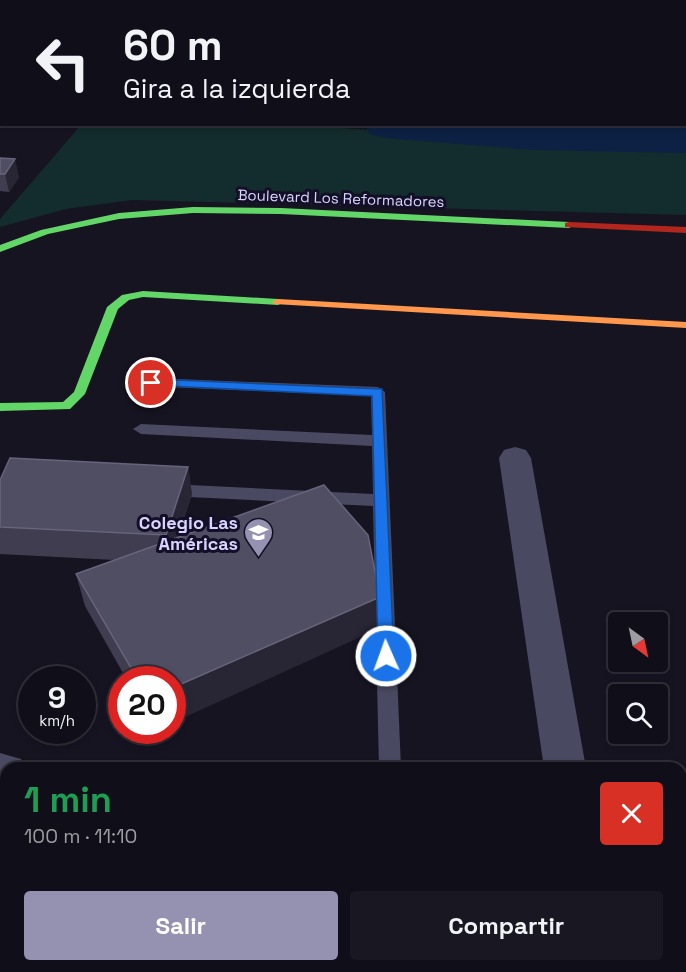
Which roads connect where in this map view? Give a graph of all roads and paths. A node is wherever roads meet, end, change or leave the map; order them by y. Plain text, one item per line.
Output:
1 (686, 230) edge
2 (0, 249) edge
3 (686, 325) edge
4 (151, 383) dead end
5 (0, 407) edge
6 (141, 429) dead end
7 (380, 441) junction
8 (515, 458) dead end
9 (155, 489) edge
10 (381, 500) junction
11 (390, 762) edge
12 (564, 762) edge

1 - 2 street, Boulevard Los Reformadores
3 - 5 street
4 - 7 lane
6 - 7 lane
7 - 10 lane
8 - 12 street
9 - 10 lane
10 - 11 lane

